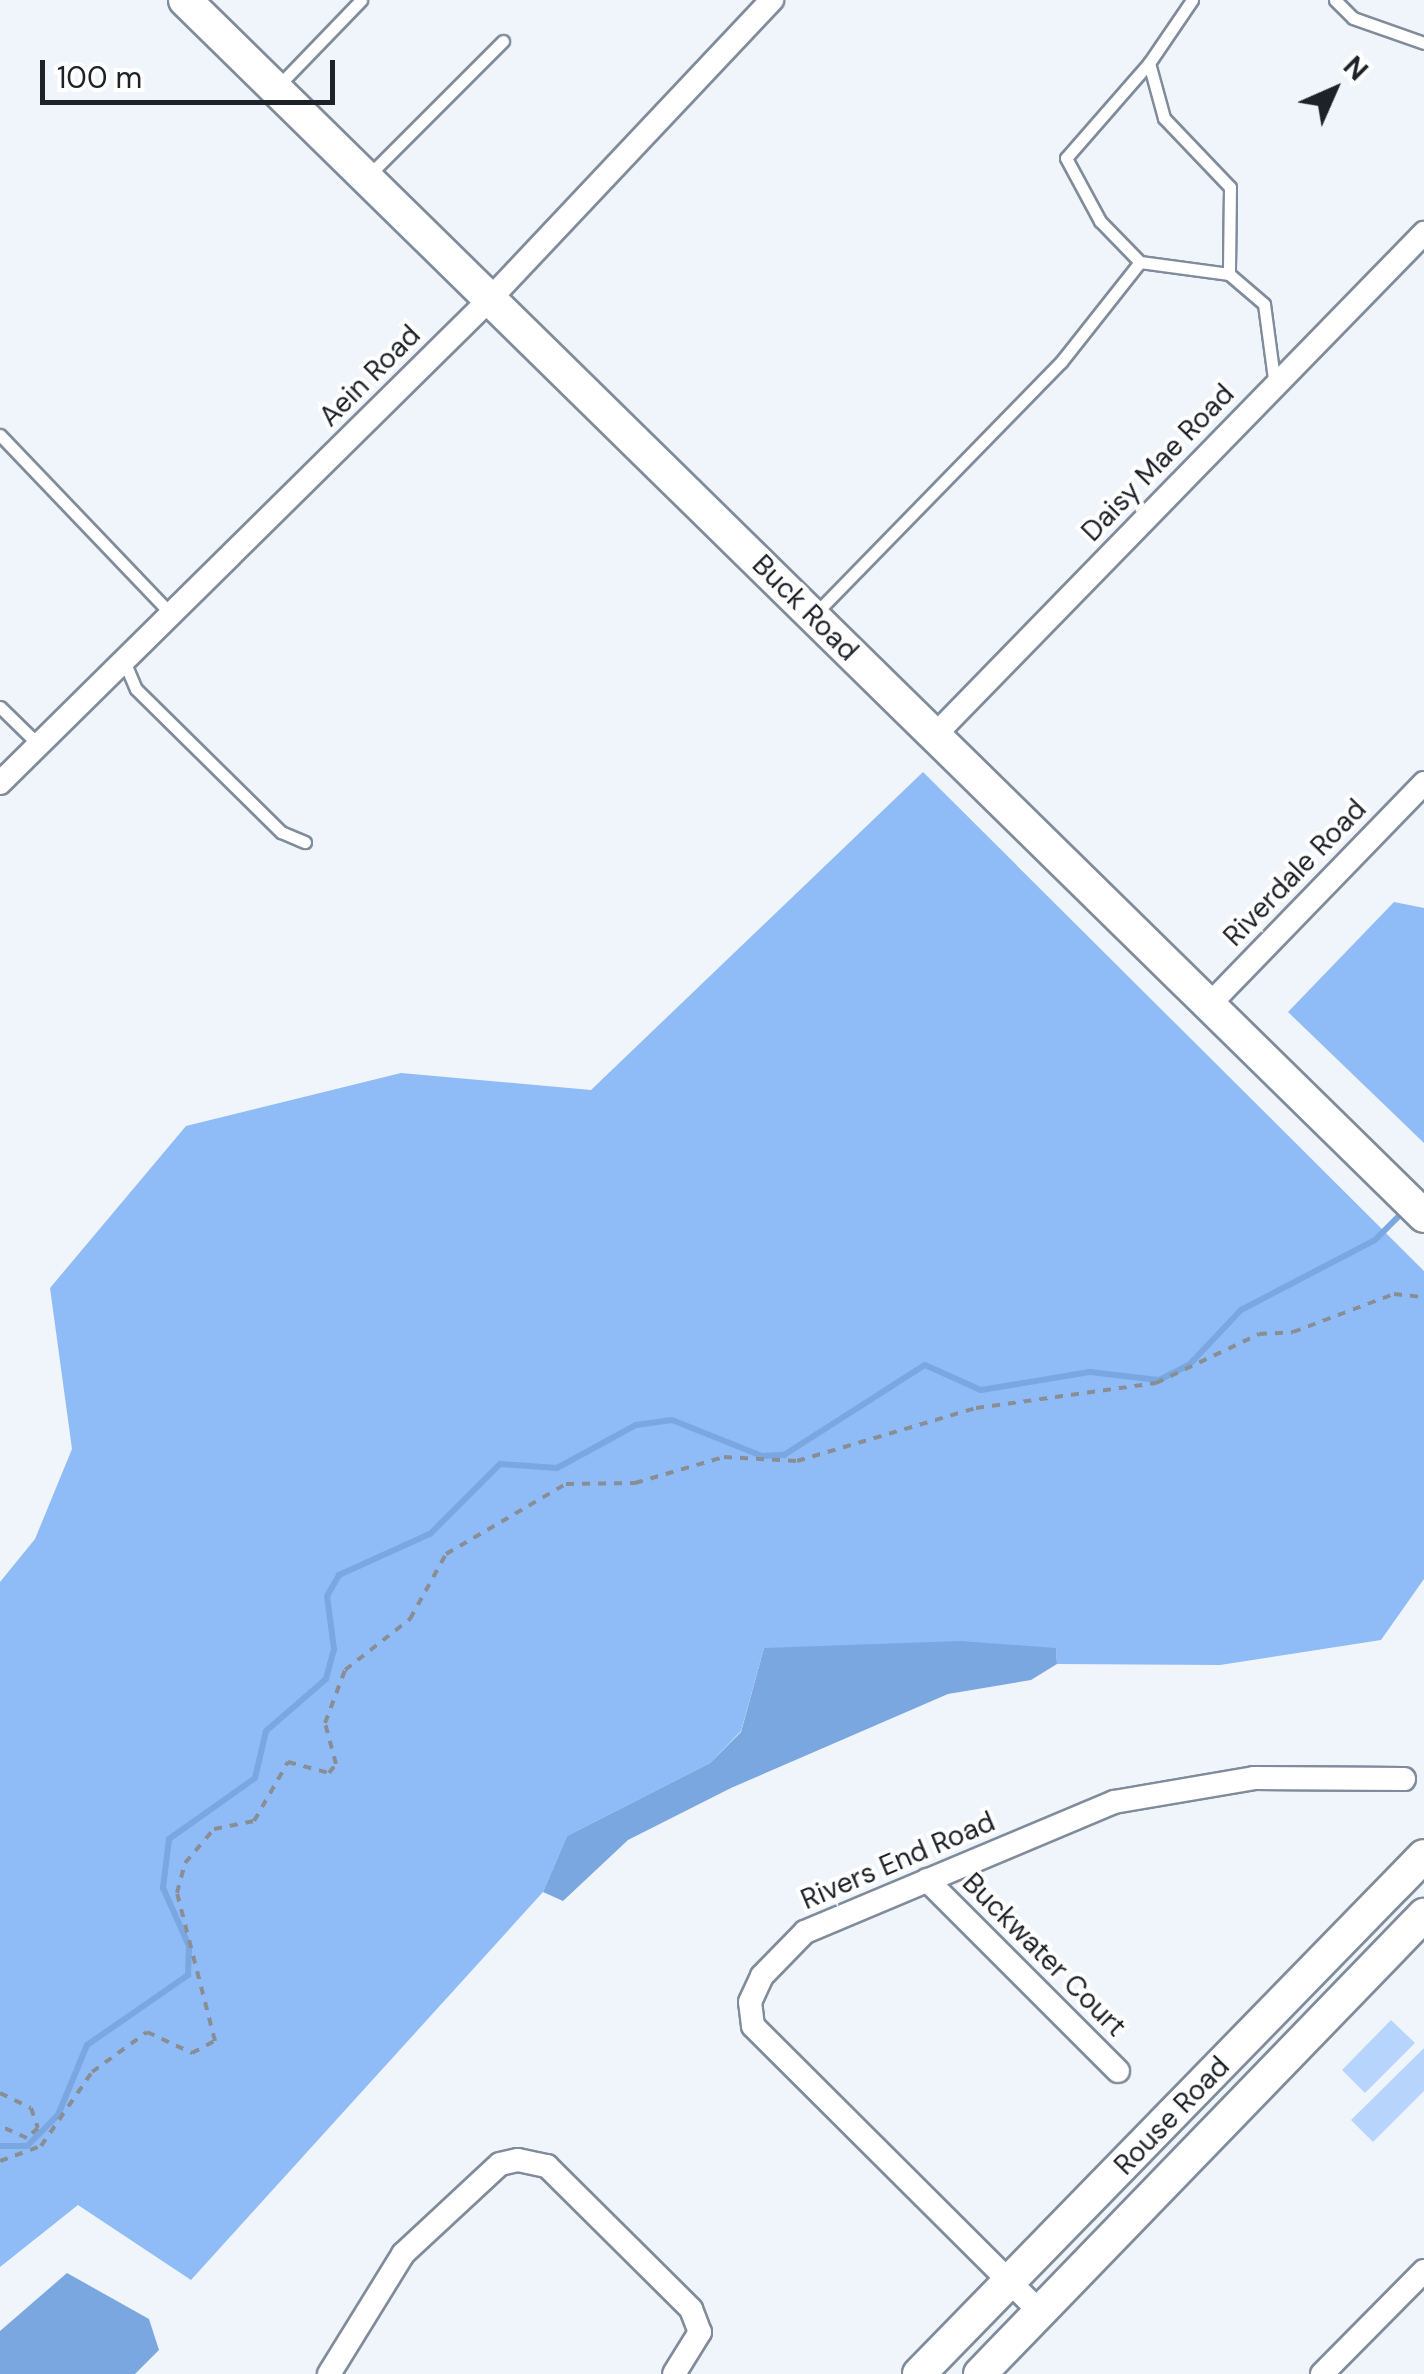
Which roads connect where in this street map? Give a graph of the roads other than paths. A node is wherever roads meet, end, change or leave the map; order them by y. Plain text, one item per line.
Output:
1 (185, 0) edge
2 (361, 0) edge
3 (772, 0) edge
4 (1192, 0) edge
5 (1335, 0) edge
6 (502, 41) dead end
7 (1424, 42) edge
8 (1148, 64) junction
9 (276, 88) junction
10 (366, 176) junction
11 (1424, 233) edge
12 (1140, 262) junction
13 (1229, 274) junction
14 (492, 298) junction
15 (1275, 386) junction
16 (0, 435) edge
17 (172, 614) junction
18 (813, 616) junction
19 (124, 661) junction
20 (0, 706) edge
21 (934, 736) junction
22 (39, 745) junction
23 (1424, 782) edge
24 (0, 783) edge
25 (305, 842) dead end
26 (1209, 1004) junction
27 (1424, 1216) edge
28 (1404, 1778) dead end
29 (1424, 1856) edge
30 (928, 1880) junction
31 (1424, 1915) edge
32 (1118, 2071) dead end
33 (1424, 2271) edge
34 (1010, 2282) junction
35 (1040, 2312) junction
36 (330, 2374) edge
37 (674, 2374) edge
38 (919, 2374) edge
39 (980, 2374) edge
40 (1322, 2374) edge

1 - 9 street, Buck Road
2 - 9 lane
3 - 14 street, Aein Road
4 - 8 lane
5 - 7 lane
6 - 10 lane
8 - 12 lane
8 - 13 lane
9 - 10 street, Buck Road
10 - 14 street, Buck Road
11 - 15 street, Daisy Mae Road
12 - 13 lane
12 - 18 lane
13 - 15 lane
14 - 17 street, Aein Road
14 - 18 street, Buck Road
15 - 21 street, Daisy Mae Road
16 - 17 lane
17 - 19 street, Aein Road
18 - 21 street, Buck Road
19 - 22 street, Aein Road
19 - 25 lane
20 - 22 lane
21 - 26 street, Buck Road
22 - 24 street, Aein Road
23 - 26 street, Riverdale Road
26 - 27 street, Buck Road
28 - 30 street, Rivers End Road
29 - 34 street, Rouse Road
30 - 32 street, Buckwater Court
30 - 34 street, Rivers End Road
31 - 35 street, Rouse Road
33 - 40 street
34 - 35 street, Rivers End Road
34 - 38 street, Rouse Road
35 - 39 street, Rouse Road
36 - 37 street

